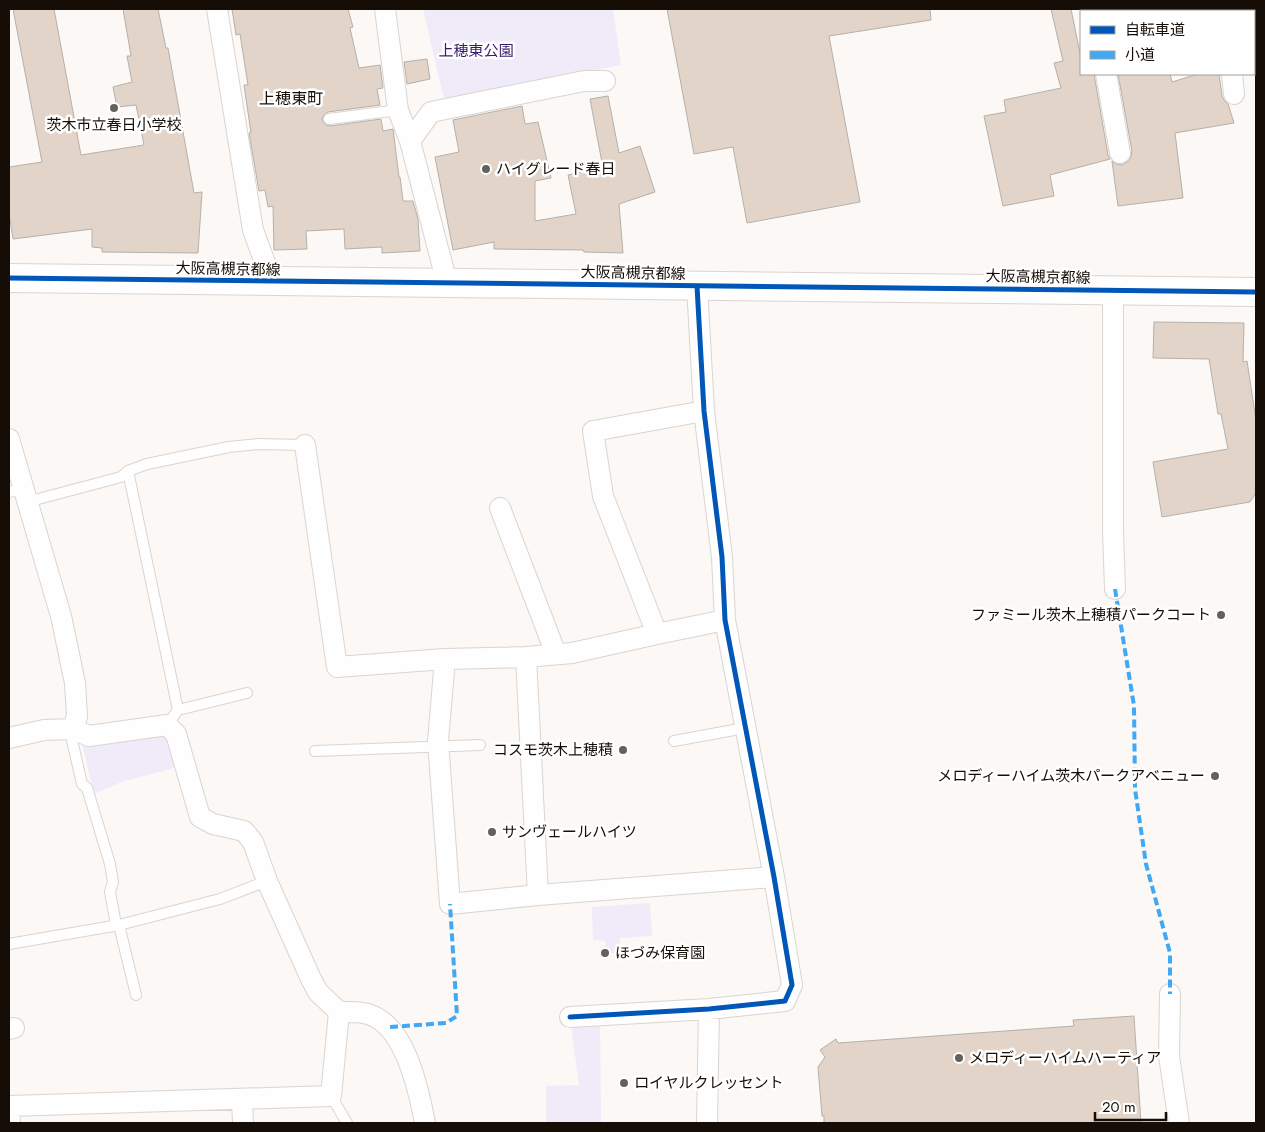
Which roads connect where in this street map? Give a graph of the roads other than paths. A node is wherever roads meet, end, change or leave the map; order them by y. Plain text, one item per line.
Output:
1 (217, 9) edge
2 (385, 9) edge
3 (1106, 75) edge
4 (1232, 75) edge
5 (605, 81) dead end
6 (1234, 94) dead end
7 (398, 110) junction
8 (329, 119) dead end
9 (410, 141) junction
10 (1120, 153) dead end
11 (9, 278) edge
12 (272, 282) junction
13 (447, 283) junction
14 (697, 286) junction
15 (1114, 291) junction
16 (1256, 292) edge
17 (704, 411) junction
18 (9, 439) edge
19 (305, 445) joint
20 (128, 471) junction
21 (20, 494) edge
22 (500, 508) dead end
23 (1115, 589) dead end
24 (725, 620) junction
25 (657, 634) junction
26 (556, 654) junction
27 (526, 657) junction
28 (445, 659) junction
29 (247, 693) dead end
30 (173, 718) junction
31 (746, 728) junction
32 (73, 729) junction
33 (9, 738) edge
34 (674, 741) dead end
35 (480, 745) dead end
36 (438, 746) junction
37 (315, 751) dead end
38 (774, 877) junction
39 (267, 881) junction
40 (538, 895) junction
41 (118, 925) junction
42 (9, 944) edge
43 (1170, 994) dead end
44 (136, 995) dead end
45 (709, 1008) junction
46 (339, 1012) junction
47 (570, 1016) dead end
48 (332, 1096) junction
49 (242, 1099) junction
50 (9, 1102) edge
51 (9, 1106) edge
52 (10, 1123) edge
53 (243, 1123) edge
54 (346, 1123) edge
55 (425, 1123) edge
56 (707, 1123) edge
57 (1179, 1123) edge

1 - 12 street
2 - 7 street
3 - 10 street
4 - 6 street
5 - 9 street
7 - 8 lane
7 - 9 street
9 - 13 street
11 - 12 main road, 大阪高槻京都線
12 - 13 main road, 大阪高槻京都線
13 - 14 main road, 大阪高槻京都線
14 - 15 main road, 大阪高槻京都線
14 - 17 street
15 - 16 main road, 大阪高槻京都線
15 - 23 street
17 - 24 street
17 - 25 street
18 - 21 street
19 - 20 lane
19 - 28 street
20 - 21 lane
20 - 30 lane
21 - 32 street
22 - 26 street
24 - 25 street
24 - 31 street
25 - 26 street
26 - 27 street
27 - 28 street
27 - 40 street
28 - 36 street
29 - 30 lane
30 - 32 street
30 - 39 street
31 - 34 lane
31 - 38 street
32 - 33 street
32 - 41 lane
35 - 36 lane
36 - 37 lane
36 - 40 street
38 - 40 street
38 - 45 street
39 - 41 lane
39 - 46 street
41 - 42 lane
41 - 44 lane
43 - 57 street
45 - 47 street
45 - 56 street
46 - 48 street
46 - 55 street
48 - 49 street
48 - 54 lane
49 - 51 street
49 - 53 street
50 - 51 street
51 - 52 street

